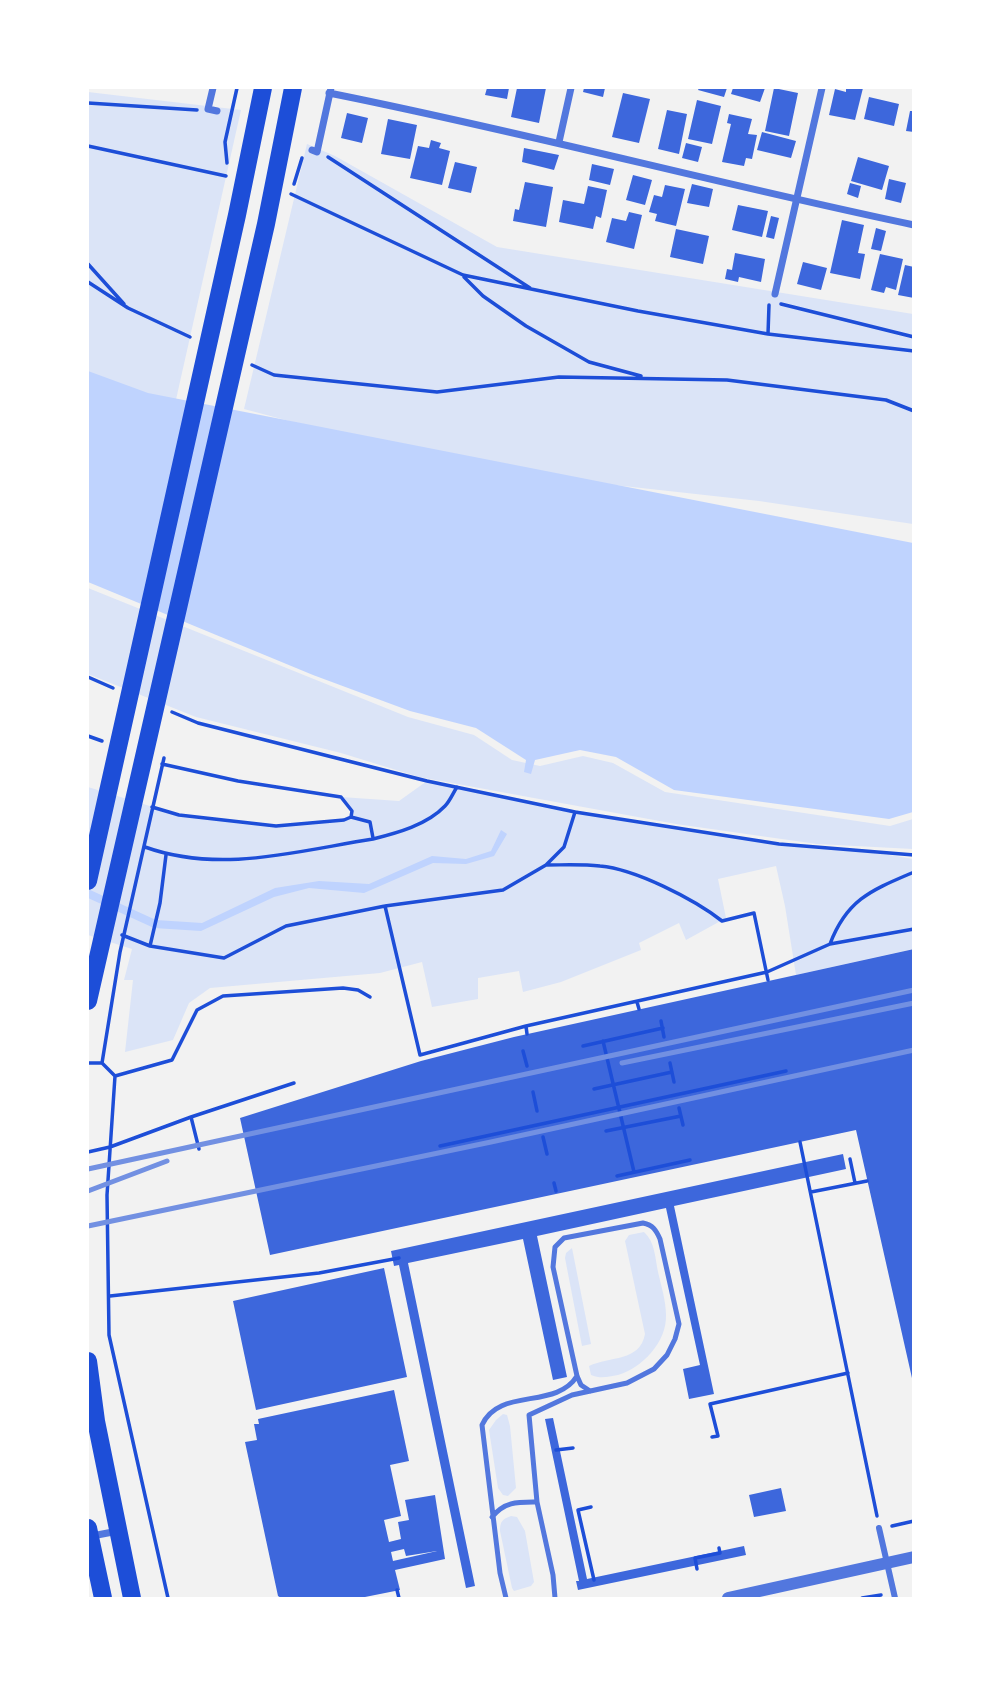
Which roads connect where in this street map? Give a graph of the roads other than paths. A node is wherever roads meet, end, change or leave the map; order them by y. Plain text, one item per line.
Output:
1 (213, 88) edge
2 (263, 88) edge
3 (293, 88) edge
4 (571, 88) edge
5 (822, 88) edge
6 (330, 90) edge
7 (213, 110) road end
8 (559, 142) junction
9 (314, 151) road end
10 (797, 201) junction
11 (914, 225) edge
12 (775, 294) road end
13 (88, 881) edge
14 (88, 1001) edge
15 (88, 1361) edge
16 (577, 1376) junction
17 (590, 1391) junction
18 (537, 1502) junction
19 (492, 1517) junction
20 (879, 1528) road end
21 (118, 1531) junction
22 (88, 1534) edge
23 (914, 1557) edge
24 (887, 1563) junction
25 (103, 1598) edge
26 (132, 1598) edge
27 (506, 1598) edge
28 (555, 1598) edge
29 (728, 1598) edge
30 (894, 1598) edge

1 - 7 street
2 - 13 main road
3 - 14 main road
4 - 8 street
5 - 10 street
6 - 8 street
6 - 9 street
8 - 10 street
10 - 11 street
10 - 12 street
15 - 21 main road
16 - 17 lane
16 - 17 lane
16 - 19 lane
17 - 18 lane
18 - 19 lane
18 - 28 lane
19 - 27 lane
20 - 24 street
21 - 22 street
21 - 26 main road
22 - 25 main road
23 - 24 street
24 - 29 street
24 - 30 street

